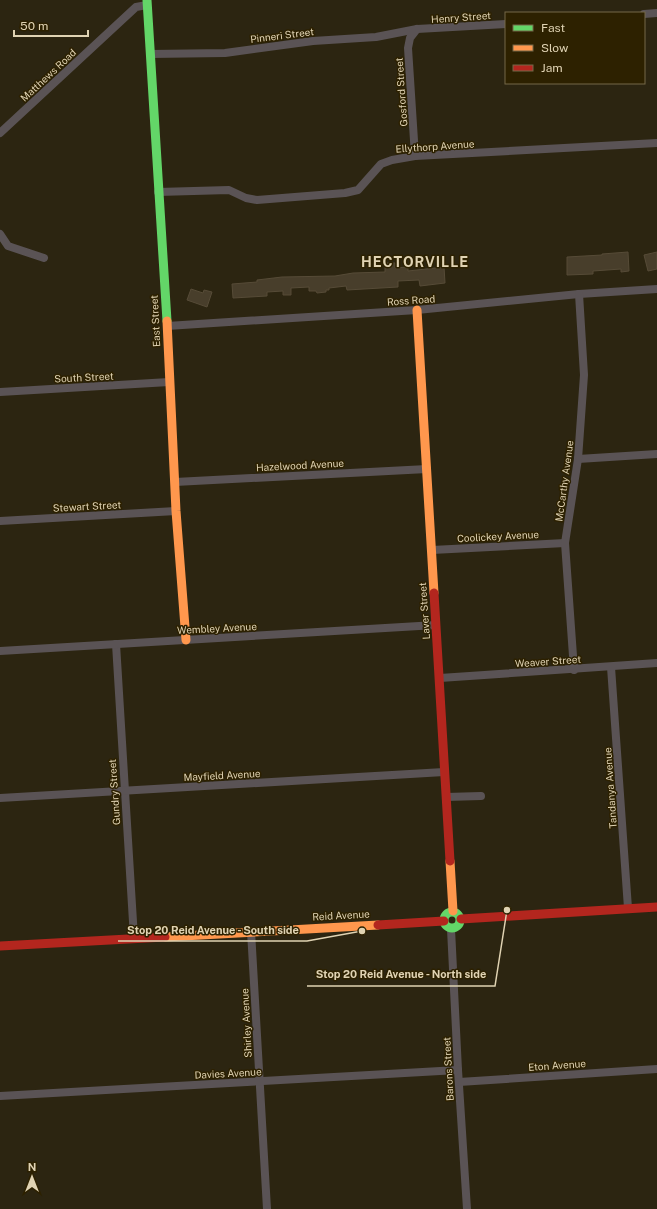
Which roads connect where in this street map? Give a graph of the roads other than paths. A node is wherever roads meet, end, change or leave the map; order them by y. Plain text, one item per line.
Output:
1 (147, 3) edge
2 (657, 13) edge
3 (645, 14) edge
4 (505, 24) edge
5 (417, 30) junction
6 (150, 54) junction
7 (0, 133) edge
8 (657, 143) edge
9 (416, 156) junction
10 (158, 192) junction
11 (0, 234) edge
12 (44, 258) dead end
13 (657, 289) edge
14 (579, 294) junction
15 (417, 310) junction
16 (167, 326) junction
17 (169, 382) junction
18 (0, 392) edge
19 (657, 454) edge
20 (578, 459) junction
21 (427, 469) junction
22 (175, 482) junction
23 (176, 511) junction
24 (0, 520) edge
25 (565, 543) junction
26 (432, 550) junction
27 (436, 626) junction
28 (186, 640) junction
29 (116, 644) junction
30 (0, 651) edge
31 (657, 663) edge
32 (611, 667) junction
33 (574, 670) junction
34 (440, 678) junction
35 (444, 772) junction
36 (124, 791) junction
37 (481, 796) dead end
38 (446, 797) junction
39 (0, 798) edge
40 (657, 907) edge
41 (628, 908) junction
42 (453, 911) junction
43 (460, 919) junction
44 (444, 921) junction
45 (451, 928) junction
46 (251, 931) junction
47 (134, 938) junction
48 (0, 946) edge
49 (657, 1069) edge
50 (458, 1070) junction
51 (260, 1081) junction
52 (459, 1082) junction
53 (0, 1096) edge
54 (266, 1209) edge
55 (467, 1209) edge

1 - 6 street, East Street
1 - 7 street, Matthews Road
2 - 3 street
4 - 5 street, Henry Street
5 - 6 street, Pinneri Street
5 - 9 street, Gosford Street
6 - 10 street, East Street
8 - 9 street, Ellythorp Avenue
9 - 10 street, Ellythorp Avenue
10 - 16 street, East Street
11 - 12 street
13 - 14 street, Ross Road
14 - 15 street, Ross Road
14 - 20 street, McCarthy Avenue
15 - 16 street, Ross Road
15 - 21 street, Laver Street
16 - 17 street, East Street
17 - 18 street, South Street
17 - 22 street, East Street
19 - 20 street
20 - 25 street, McCarthy Avenue
21 - 22 street, Hazelwood Avenue
21 - 26 street, Laver Street
22 - 23 street, East Street
23 - 24 street, Stewart Street
23 - 28 street, East Street
25 - 26 street, Coolickey Avenue
25 - 33 street, McCarthy Avenue
26 - 27 street, Laver Street
27 - 28 street, Wembley Avenue
27 - 34 street, Laver Street
28 - 29 street, Wembley Avenue
29 - 30 street, Wembley Avenue
29 - 36 street, Gundry Street
31 - 32 street, Weaver Street
32 - 33 street, Weaver Street
32 - 41 street, Tandanya Avenue
33 - 34 street, Weaver Street
34 - 35 street, Laver Street
35 - 36 street, Mayfield Avenue
35 - 38 street, Laver Street
36 - 39 street, Mayfield Avenue
36 - 47 street, Gundry Street
37 - 38 street
38 - 42 street, Laver Street
40 - 41 street
41 - 43 street
42 - 43 street
42 - 44 street
43 - 45 street
44 - 45 street
44 - 46 street, Reid Avenue
45 - 50 street, Barons Street
46 - 47 street, Reid Avenue
46 - 51 street, Shirley Avenue
47 - 48 street, Reid Avenue
49 - 52 street, Eton Avenue
50 - 51 street, Davies Avenue
50 - 52 street, Barons Street
51 - 53 street, Davies Avenue
51 - 54 street, Shirley Avenue
52 - 55 street, Barons Street

